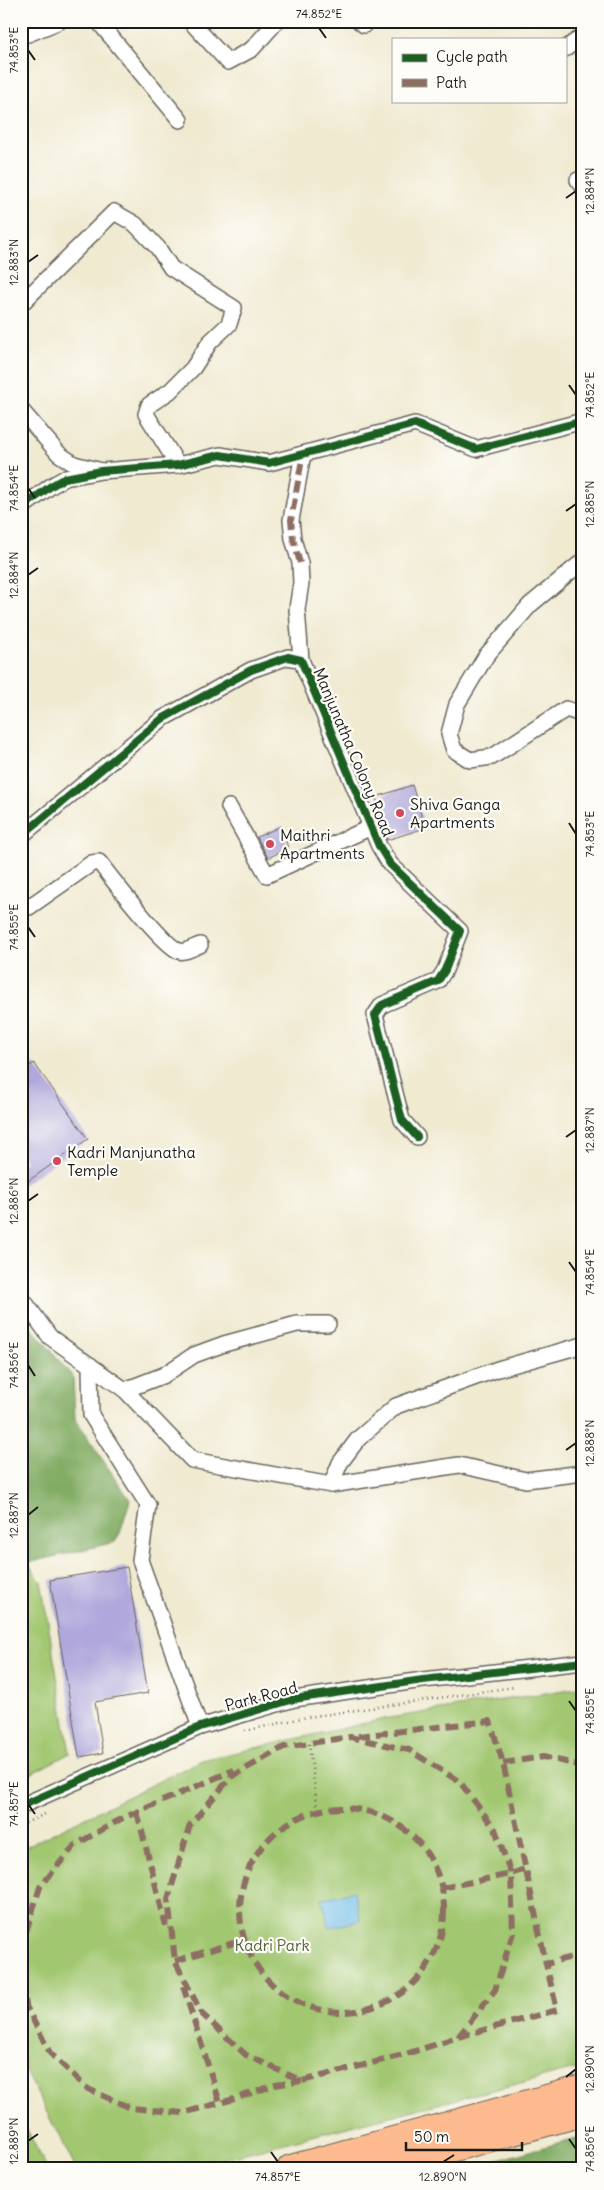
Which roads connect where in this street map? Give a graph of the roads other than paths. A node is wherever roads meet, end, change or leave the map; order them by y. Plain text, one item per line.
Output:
1 (60, 21) edge
2 (98, 21) edge
3 (190, 21) edge
4 (277, 21) edge
5 (359, 21) edge
6 (367, 21) edge
7 (21, 31) edge
8 (583, 36) edge
9 (566, 47) edge
10 (180, 120) dead end
11 (21, 304) edge
12 (21, 410) edge
13 (583, 421) edge
14 (303, 454) junction
15 (178, 465) junction
16 (101, 471) junction
17 (21, 508) edge
18 (583, 561) edge
19 (301, 660) junction
20 (583, 711) edge
21 (229, 807) dead end
22 (369, 828) junction
23 (21, 836) edge
24 (21, 903) edge
25 (200, 945) dead end
26 (417, 1137) dead end
27 (21, 1296) edge
28 (328, 1324) dead end
29 (583, 1345) edge
30 (90, 1365) junction
31 (125, 1390) junction
32 (583, 1473) edge
33 (331, 1485) junction
34 (583, 1662) edge
35 (200, 1727) junction
36 (21, 1806) edge
37 (583, 2089) edge
38 (583, 2112) edge
39 (291, 2169) edge
40 (374, 2169) edge

1 - 7 street
2 - 10 street
3 - 4 street
5 - 6 street
8 - 9 street
11 - 15 street
12 - 16 street
13 - 14 street
14 - 15 street
14 - 19 street
15 - 16 street
16 - 17 street
18 - 20 street
19 - 22 street, Manjunatha Colony Road
19 - 23 street, Manjunatha Colony Road
21 - 22 street, Manjunatha Colony Road
22 - 26 street, Manjunatha Colony Road
24 - 25 street
27 - 30 street
28 - 31 street
29 - 33 street
30 - 31 street
30 - 35 street
31 - 33 street
32 - 33 street
34 - 35 street, Park Road
35 - 36 street, Park Road
37 - 39 highway
38 - 40 highway

